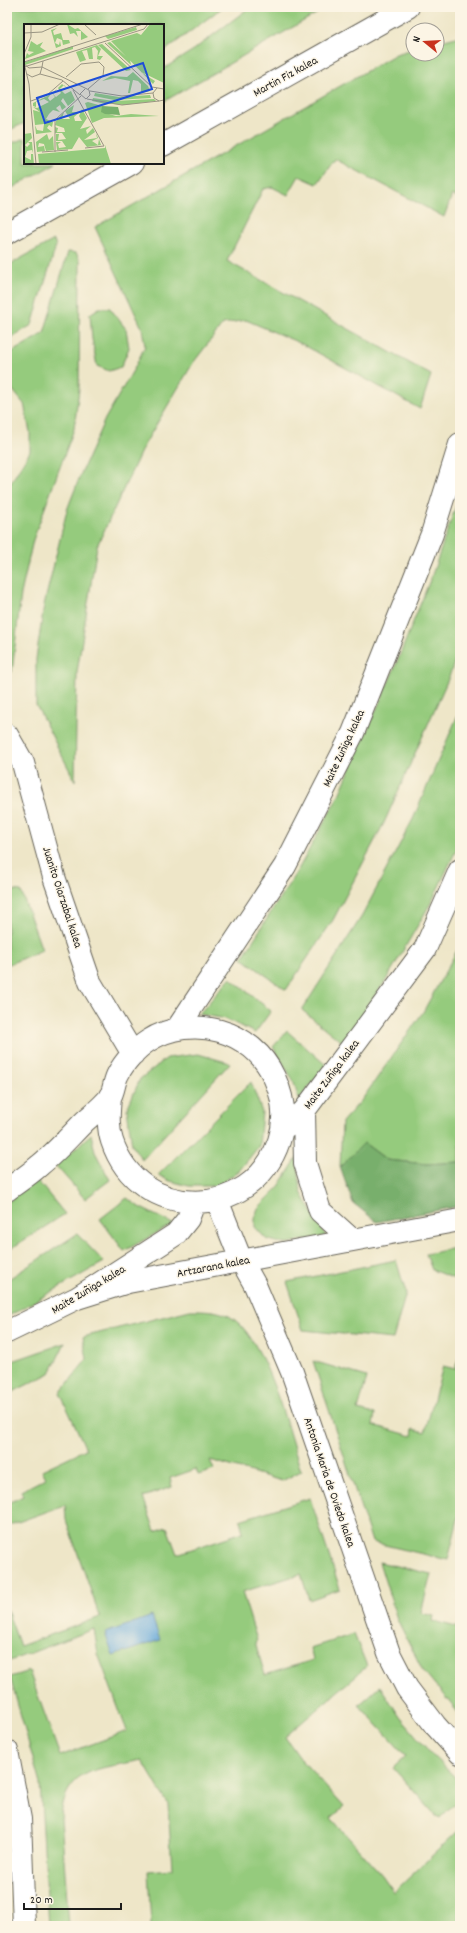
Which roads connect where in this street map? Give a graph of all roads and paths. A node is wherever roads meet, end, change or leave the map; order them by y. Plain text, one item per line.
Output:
1 (408, 7) edge
2 (164, 144) edge
3 (130, 164) edge
4 (7, 234) edge
5 (460, 444) edge
6 (7, 735) edge
7 (460, 870) edge
8 (177, 1029) junction
9 (133, 1054) junction
10 (110, 1096) junction
11 (304, 1111) junction
12 (282, 1130) junction
13 (7, 1190) edge
14 (217, 1200) junction
15 (194, 1203) junction
16 (460, 1220) edge
17 (350, 1239) junction
18 (241, 1260) junction
19 (77, 1298) junction
20 (7, 1332) edge
21 (7, 1751) edge
22 (460, 1753) edge
23 (24, 1926) edge

1 - 2 street, Martin Fiz kalea
3 - 4 street
5 - 8 street, Maite Zuñiga kalea
6 - 9 street, Juanito Oiarzabal kalea
7 - 11 street, Maite Zuñiga kalea
8 - 9 street
8 - 12 street
9 - 10 street
10 - 13 street
10 - 15 street
11 - 12 street, Maite Zuñiga kalea
11 - 17 street
12 - 14 street
14 - 15 street
14 - 18 street, Antonia Maria de Oviedo kalea
15 - 19 street, Maite Zuñiga kalea
16 - 17 street, Artzarana kalea
17 - 18 street, Artzarana kalea
18 - 19 street, Artzarana kalea
18 - 22 street, Antonia Maria de Oviedo kalea
19 - 20 street, Maite Zuñiga kalea
21 - 23 street

